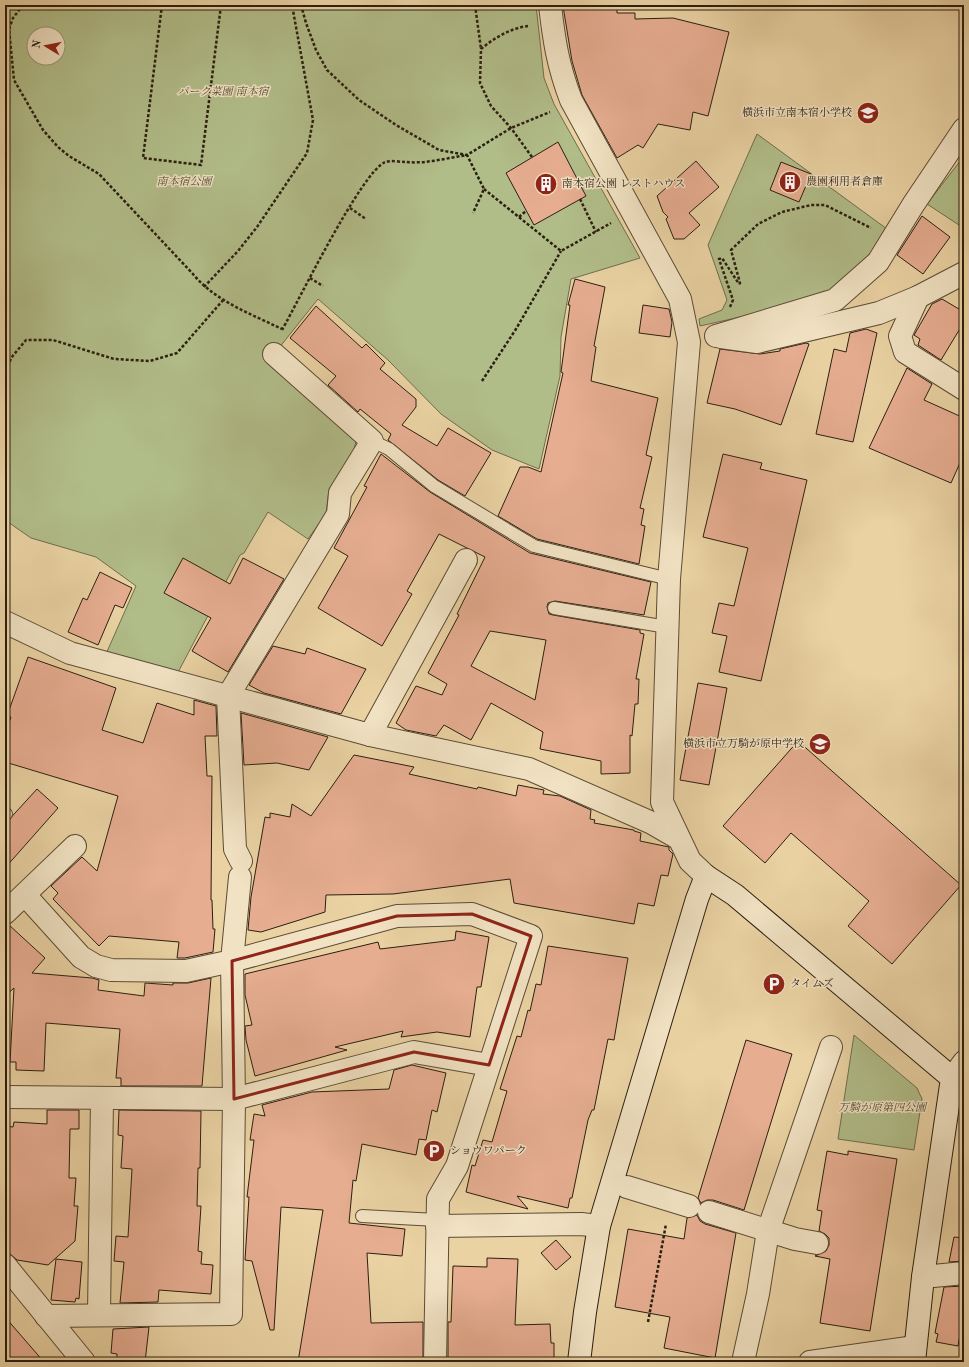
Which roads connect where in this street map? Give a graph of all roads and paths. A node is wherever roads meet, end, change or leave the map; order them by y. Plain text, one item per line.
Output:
1 (23, 5) edge
2 (162, 5) edge
3 (220, 5) edge
4 (292, 5) edge
5 (302, 5) edge
6 (475, 5) edge
7 (551, 14) edge
8 (481, 49) junction
9 (571, 100) junction
10 (511, 128) junction
11 (964, 129) edge
12 (467, 155) junction
13 (532, 157) dead end
14 (484, 189) junction
15 (580, 199) dead end
16 (350, 208) junction
17 (526, 211) dead end
18 (632, 211) junction
19 (473, 213) dead end
20 (519, 217) junction
21 (366, 219) dead end
22 (596, 232) junction
23 (892, 240) junction
24 (562, 251) junction
25 (964, 273) edge
26 (310, 278) junction
27 (323, 286) dead end
28 (204, 287) junction
29 (918, 297) junction
30 (224, 299) junction
31 (727, 313) dead end
32 (282, 329) junction
33 (716, 336) junction
34 (689, 342) junction
35 (274, 354) joint
36 (5, 376) edge
37 (482, 381) dead end
38 (964, 388) edge
39 (372, 441) junction
40 (466, 560) dead end
41 (669, 579) junction
42 (554, 608) dead end
43 (5, 622) edge
44 (667, 627) junction
45 (228, 696) junction
46 (370, 734) junction
47 (678, 838) junction
48 (75, 846) dead end
49 (706, 876) junction
50 (25, 895) junction
51 (5, 913) edge
52 (232, 961) junction
53 (831, 1047) dead end
54 (489, 1065) junction
55 (958, 1070) edge
56 (5, 1097) edge
57 (102, 1099) junction
58 (234, 1099) junction
59 (627, 1187) dead end
60 (690, 1206) junction
61 (362, 1216) dead end
62 (437, 1223) junction
63 (599, 1226) junction
64 (768, 1231) junction
65 (816, 1243) dead end
66 (5, 1265) edge
67 (964, 1273) edge
68 (923, 1277) junction
69 (99, 1314) junction
70 (46, 1316) junction
71 (648, 1322) dead end
72 (914, 1354) edge
73 (84, 1362) edge
74 (435, 1362) edge
75 (579, 1362) edge
76 (742, 1362) edge
77 (810, 1362) edge

1 - 28 path
2 - 3 path
4 - 28 path
5 - 12 path
6 - 8 path
7 - 8 path
7 - 9 street
8 - 10 path
9 - 10 path
9 - 18 street
10 - 12 path
10 - 13 path
11 - 23 street
12 - 14 path
12 - 16 path
14 - 19 path
14 - 20 path
15 - 22 path
16 - 21 path
16 - 26 path
17 - 20 path
18 - 22 path
18 - 34 street
20 - 24 path
22 - 24 path
23 - 31 path
23 - 33 street
24 - 37 path
25 - 29 street
26 - 27 path
26 - 32 path
28 - 30 path
29 - 33 street
29 - 38 street
30 - 32 path
30 - 36 path
32 - 35 path
33 - 34 street
34 - 41 street
35 - 39 street
39 - 41 lane
39 - 45 street
40 - 46 street
41 - 44 street
42 - 44 lane
43 - 45 street
44 - 47 street
45 - 46 street
45 - 52 street
46 - 47 street
47 - 49 street
48 - 50 street
49 - 55 street
49 - 63 street
50 - 51 street
50 - 52 street
52 - 54 street
52 - 58 street
53 - 64 street
54 - 58 street
54 - 62 street
55 - 68 street
56 - 57 street
57 - 58 street
57 - 69 street
58 - 69 street
59 - 60 street
60 - 64 street
60 - 71 path
61 - 62 lane
62 - 63 street
62 - 74 street
63 - 75 street
64 - 65 street
64 - 76 street
66 - 70 street
67 - 68 street
68 - 72 street
69 - 70 street
70 - 73 street
72 - 77 street

